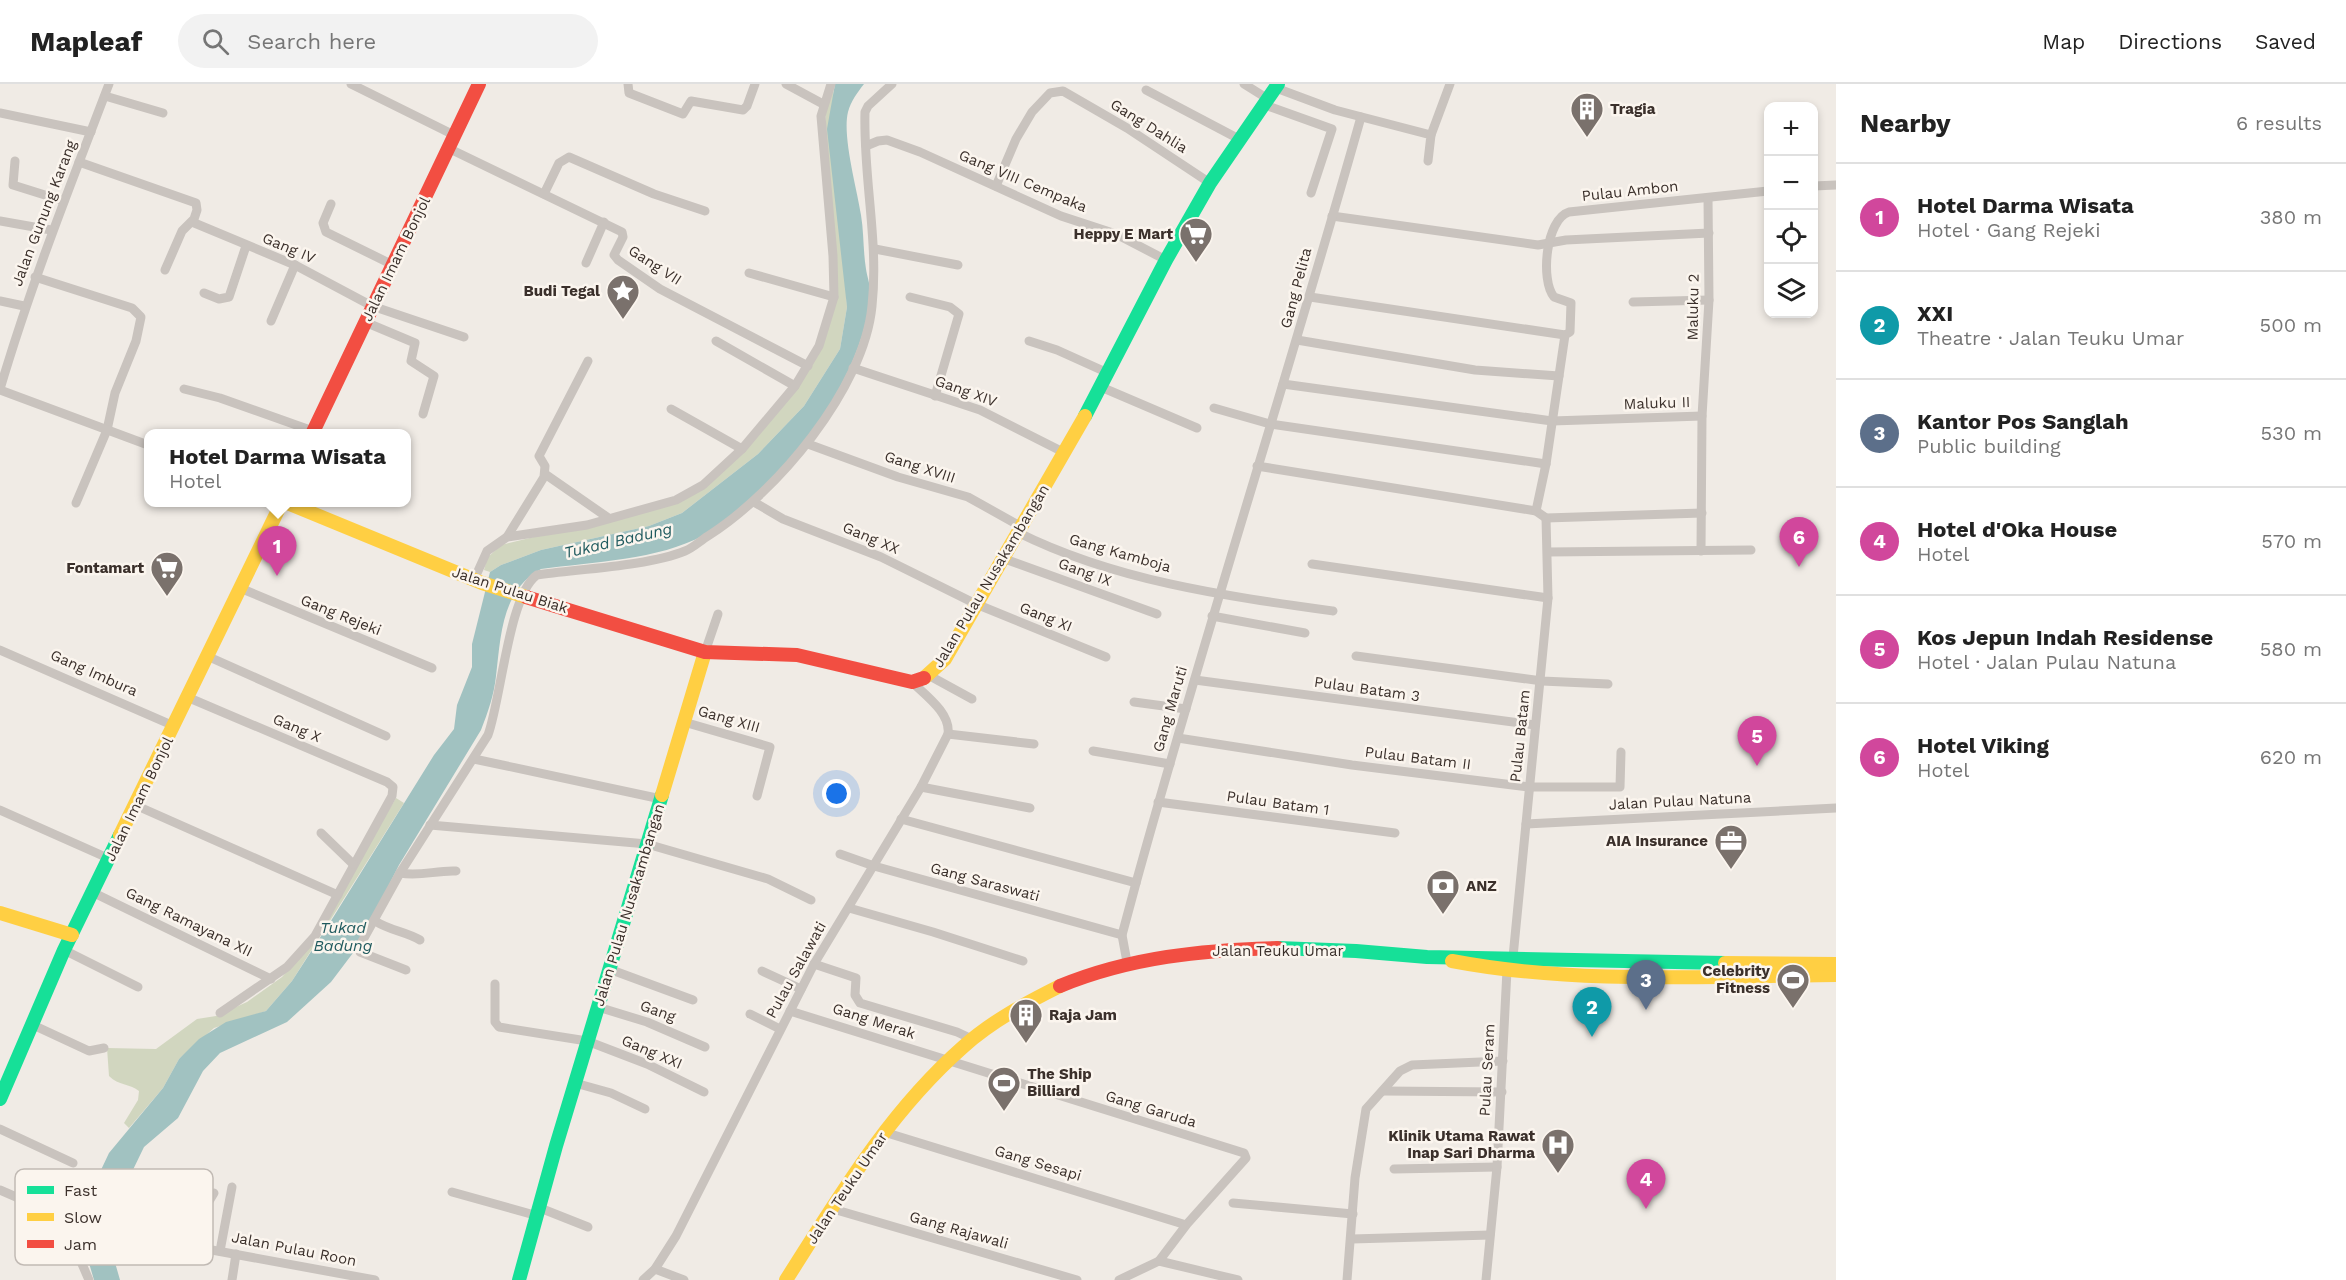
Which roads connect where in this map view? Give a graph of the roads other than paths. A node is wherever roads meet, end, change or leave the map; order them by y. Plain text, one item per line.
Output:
1 (110, 84) edge
2 (351, 84) edge
3 (479, 84) edge
4 (628, 84) edge
5 (755, 84) edge
6 (786, 84) edge
7 (831, 84) edge
8 (892, 84) edge
9 (1244, 84) edge
10 (1450, 84) edge
11 (1146, 90) dead end
12 (1272, 94) edge
13 (105, 96) junction
14 (823, 104) junction
15 (0, 112) edge
16 (163, 113) dead end
17 (1361, 117) junction
18 (91, 132) junction
19 (1431, 135) junction
20 (1239, 139) junction
21 (453, 143) junction
22 (866, 146) junction
23 (15, 161) dead end
24 (1428, 161) dead end
25 (79, 162) junction
26 (1210, 183) junction
27 (1836, 185) edge
28 (996, 186) junction
29 (1818, 186) edge
30 (1764, 191) edge
31 (1311, 193) dead end
32 (544, 194) junction
33 (1708, 198) junction
34 (64, 201) junction
35 (331, 204) dead end
36 (705, 211) dead end
37 (1332, 216) junction
38 (0, 221) edge
39 (192, 222) junction
40 (604, 222) junction
41 (51, 231) junction
42 (1709, 233) junction
43 (1548, 244) junction
44 (246, 246) junction
45 (875, 249) junction
46 (1166, 260) junction
47 (586, 263) dead end
48 (391, 264) junction
49 (295, 265) junction
50 (958, 265) dead end
51 (165, 270) dead end
52 (748, 273) dead end
53 (35, 277) junction
54 (204, 293) dead end
55 (834, 297) junction
56 (910, 297) dead end
57 (1310, 297) junction
58 (1709, 300) junction
59 (0, 301) edge
60 (1633, 302) dead end
61 (24, 306) junction
62 (372, 306) junction
63 (271, 321) dead end
64 (365, 322) junction
65 (1565, 335) junction
66 (464, 337) dead end
67 (1297, 340) junction
68 (716, 341) dead end
69 (1029, 341) dead end
70 (588, 361) dead end
71 (807, 366) junction
72 (853, 368) junction
73 (1108, 373) junction
74 (1559, 376) junction
75 (1283, 384) junction
76 (795, 386) junction
77 (1101, 387) junction
78 (0, 389) edge
79 (184, 389) dead end
80 (935, 396) junction
81 (1214, 408) dead end
82 (671, 409) dead end
83 (423, 414) dead end
84 (1702, 416) junction
85 (1552, 421) junction
86 (1270, 424) junction
87 (1197, 428) dead end
88 (305, 429) edge
89 (314, 429) edge
90 (107, 430) junction
91 (144, 444) edge
92 (807, 444) junction
93 (742, 449) junction
94 (1065, 453) junction
95 (1546, 464) junction
96 (1257, 466) junction
97 (544, 474) junction
98 (754, 502) junction
99 (76, 503) dead end
100 (281, 507) edge
101 (296, 507) edge
102 (1536, 511) junction
103 (1702, 513) junction
104 (607, 517) junction
105 (1546, 518) junction
106 (1019, 529) junction
107 (507, 537) junction
108 (1751, 550) dead end
109 (1701, 551) junction
110 (1548, 552) junction
111 (1002, 558) junction
112 (1312, 564) dead end
113 (478, 582) junction
114 (240, 588) junction
115 (520, 594) junction
116 (1218, 595) junction
117 (1548, 598) junction
118 (976, 604) junction
119 (1333, 610) dead end
120 (718, 614) dead end
121 (1157, 614) dead end
122 (1212, 616) junction
123 (1305, 633) dead end
124 (0, 650) edge
125 (705, 652) junction
126 (207, 656) junction
127 (1356, 656) dead end
128 (1106, 657) dead end
129 (432, 668) dead end
130 (930, 676) junction
131 (1195, 680) junction
132 (1542, 681) junction
133 (912, 682) junction
134 (1608, 684) dead end
135 (188, 697) junction
136 (972, 699) dead end
137 (1134, 702) dead end
138 (1186, 709) junction
139 (684, 722) junction
140 (1535, 725) junction
141 (174, 726) junction
142 (948, 734) junction
143 (386, 736) dead end
144 (1178, 738) junction
145 (1034, 744) dead end
146 (1093, 751) dead end
147 (1621, 752) dead end
148 (474, 759) junction
149 (1170, 764) junction
150 (1529, 787) junction
151 (921, 788) junction
152 (757, 796) dead end
153 (661, 799) junction
154 (1158, 802) junction
155 (135, 805) junction
156 (1030, 808) dead end
157 (1836, 808) edge
158 (0, 810) edge
159 (901, 819) junction
160 (1526, 824) junction
161 (430, 825) junction
162 (321, 833) dead end
163 (1395, 833) dead end
164 (647, 844) junction
165 (840, 854) dead end
166 (110, 859) junction
167 (353, 864) junction
168 (874, 866) junction
169 (456, 871) dead end
170 (400, 873) junction
171 (1136, 882) junction
172 (94, 893) junction
173 (338, 895) junction
174 (811, 900) dead end
175 (849, 908) junction
176 (0, 913) edge
177 (375, 921) junction
178 (72, 935) junction
179 (1122, 935) junction
180 (420, 940) dead end
181 (64, 950) junction
182 (1023, 962) dead end
183 (1127, 962) junction
184 (814, 964) junction
185 (1517, 964) junction
186 (1836, 964) edge
187 (609, 969) junction
188 (406, 970) dead end
189 (762, 971) dead end
190 (1836, 975) edge
191 (271, 979) junction
192 (495, 984) dead end
193 (138, 987) dead end
194 (801, 989) junction
195 (693, 1000) dead end
196 (598, 1007) junction
197 (790, 1011) junction
198 (220, 1013) dead end
199 (750, 1014) dead end
200 (33, 1025) junction
201 (780, 1029) junction
202 (972, 1039) junction
203 (587, 1041) junction
204 (705, 1047) dead end
205 (104, 1048) dead end
206 (1503, 1060) junction
207 (948, 1061) junction
208 (4, 1079) edge
209 (575, 1083) junction
210 (1383, 1090) junction
211 (704, 1092) dead end
212 (1502, 1092) junction
213 (0, 1099) edge
214 (645, 1109) dead end
215 (0, 1130) edge
216 (884, 1132) junction
217 (73, 1163) dead end
218 (1497, 1167) junction
219 (1394, 1169) dead end
220 (232, 1187) dead end
221 (0, 1190) edge
222 (452, 1192) dead end
223 (15, 1197) edge
224 (1233, 1203) dead end
225 (833, 1209) junction
226 (539, 1212) junction
227 (1353, 1215) junction
228 (1183, 1224) dead end
229 (588, 1227) dead end
230 (1490, 1235) junction
231 (1352, 1239) junction
232 (213, 1250) edge
233 (220, 1251) junction
234 (236, 1254) junction
235 (1159, 1261) junction
236 (83, 1265) edge
237 (655, 1269) junction
238 (89, 1280) edge
239 (232, 1280) edge
240 (375, 1280) edge
241 (519, 1280) edge
242 (643, 1280) edge
243 (684, 1280) edge
244 (786, 1280) edge
245 (1077, 1280) edge
246 (1119, 1280) edge
247 (1237, 1280) edge
248 (1347, 1280) edge
249 (1486, 1280) edge

1 - 13 street, Jalan Gunung Karang
2 - 21 street, Gang VII
3 - 21 main road, Jalan Imam Bonjol
4 - 5 street
6 - 14 street
7 - 14 street
8 - 22 street
9 - 12 street
10 - 19 street
11 - 20 street
12 - 17 street
12 - 20 main road, Jalan Pulau Nusakambangan
12 - 31 street
13 - 16 street
13 - 18 street, Jalan Gunung Karang
14 - 55 street
15 - 18 street
17 - 19 street
17 - 37 street, Gang Pelita
18 - 25 street, Jalan Gunung Karang
19 - 24 street
20 - 26 main road, Jalan Pulau Nusakambangan
21 - 32 street, Gang VII
21 - 48 main road, Jalan Imam Bonjol
22 - 28 street, Gang VIII Cempaka
22 - 45 street
23 - 34 street
25 - 34 street, Jalan Gunung Karang
25 - 39 street
26 - 28 street, Gang Dahlia
26 - 46 main road, Jalan Pulau Nusakambangan
27 - 29 street
28 - 46 street, Gang VIII Cempaka
30 - 33 street, Pulau Ambon
32 - 36 street
32 - 40 street, Gang VII
33 - 42 street, Maluku 2
33 - 43 street, Pulau Ambon
34 - 41 street, Jalan Gunung Karang
35 - 48 street
37 - 43 street
37 - 57 street, Gang Pelita
38 - 41 street
39 - 44 street, Gang IV
39 - 51 street
40 - 47 street
40 - 71 street, Gang VII
41 - 53 street, Jalan Gunung Karang
42 - 43 street
42 - 58 street, Maluku 2
43 - 65 street, Pulau Ambon
44 - 49 street, Gang IV
44 - 54 street
45 - 50 street
45 - 72 street
46 - 73 main road, Jalan Pulau Nusakambangan
48 - 62 main road, Jalan Imam Bonjol
49 - 62 street, Gang IV
49 - 63 street
52 - 55 street
53 - 61 street, Jalan Gunung Karang
53 - 90 street
55 - 71 street
56 - 80 street
57 - 65 street
57 - 67 street, Gang Pelita
58 - 60 street
58 - 84 street, Maluku 2
59 - 61 street
61 - 78 street, Jalan Gunung Karang
62 - 64 main road, Jalan Imam Bonjol
62 - 66 street, Gang IV
64 - 83 street
64 - 89 main road, Jalan Imam Bonjol
65 - 74 street, Pulau Ambon
67 - 74 street
67 - 75 street, Gang Pelita
68 - 76 street
69 - 73 street
70 - 97 street
71 - 76 street
72 - 80 street, Gang XIV
72 - 92 street
73 - 77 main road, Jalan Pulau Nusakambangan
74 - 85 street, Pulau Ambon
75 - 85 street, Maluku II
75 - 86 street, Gang Pelita
76 - 93 street
77 - 87 street
77 - 94 main road, Jalan Pulau Nusakambangan
78 - 90 street, Jalan Gunung Karang
79 - 88 street
80 - 94 street, Gang XIV
81 - 86 street
82 - 93 street
84 - 85 street, Maluku II
84 - 103 street, Maluku II
85 - 95 street, Pulau Ambon
86 - 95 street
86 - 96 street, Gang Pelita
90 - 91 street, Jalan Gunung Karang
90 - 99 street
92 - 98 street
92 - 106 street, Gang XVIII
93 - 104 street
94 - 106 main road, Jalan Pulau Nusakambangan
95 - 102 street, Pulau Ambon
96 - 102 street
96 - 116 street, Gang Maruti
97 - 104 street
97 - 107 street
98 - 115 street
98 - 118 street, Gang XX
100 - 114 main road, Jalan Imam Bonjol
101 - 113 main road, Jalan Pulau Biak
102 - 105 street
103 - 105 street
103 - 109 street, Maluku II
104 - 107 street
105 - 110 street, Pulau Batam
106 - 111 main road, Jalan Pulau Nusakambangan
106 - 116 street, Gang Kamboja
107 - 113 street
108 - 109 street
109 - 110 street
110 - 117 street, Pulau Batam
111 - 118 main road, Jalan Pulau Nusakambangan
111 - 121 street, Gang IX
112 - 117 street
113 - 115 main road, Jalan Pulau Biak
114 - 126 main road, Jalan Imam Bonjol
114 - 129 street, Gang Rejeki
115 - 125 main road, Jalan Pulau Biak
115 - 148 street
116 - 119 street, Gang Kamboja
116 - 122 street, Gang Maruti
117 - 132 street, Pulau Batam
118 - 128 street, Gang XI
118 - 130 main road, Jalan Pulau Nusakambangan
120 - 125 street
122 - 123 street
122 - 131 street, Gang Maruti
124 - 141 street, Gang Imbura
125 - 133 main road
125 - 139 main road, Jalan Pulau Nusakambangan
126 - 135 main road, Jalan Imam Bonjol
126 - 143 street
127 - 132 street
130 - 133 main road, Jalan Pulau Nusakambangan
130 - 136 street
131 - 138 street, Gang Maruti
131 - 140 street, Pulau Batam 3
132 - 134 street
132 - 140 street, Pulau Batam
133 - 142 street
135 - 141 main road, Jalan Imam Bonjol
135 - 167 street, Gang X
137 - 138 street
138 - 144 street, Gang Maruti
139 - 152 street, Gang XIII
139 - 153 main road, Jalan Pulau Nusakambangan
140 - 150 street, Pulau Batam
141 - 155 main road, Jalan Imam Bonjol
142 - 145 street
142 - 151 street, Pulau Salawati
144 - 149 street, Gang Maruti
144 - 150 street, Pulau Batam II
146 - 149 street
147 - 150 street, Pulau Batam II
148 - 153 street
148 - 161 street
149 - 154 street, Gang Maruti
150 - 160 street, Pulau Batam
151 - 156 street
151 - 159 street, Pulau Salawati
153 - 164 main road, Jalan Pulau Nusakambangan
154 - 163 street, Pulau Batam 1
154 - 171 street, Gang Maruti
155 - 166 main road, Jalan Imam Bonjol
155 - 173 street
157 - 160 street, Jalan Pulau Natuna
158 - 166 street
159 - 168 street, Pulau Salawati
159 - 171 street
160 - 185 street, Pulau Batam
161 - 164 street
161 - 170 street
162 - 167 street
164 - 174 street
164 - 187 main road, Jalan Pulau Nusakambangan
165 - 168 street, Gang Saraswati
166 - 172 main road, Jalan Imam Bonjol
167 - 173 street
168 - 175 street, Pulau Salawati
168 - 179 street, Gang Saraswati
169 - 170 street
170 - 177 street
171 - 179 street, Gang Maruti
172 - 178 main road, Jalan Imam Bonjol
172 - 191 street, Gang Ramayana XII
173 - 191 street
175 - 182 street
175 - 184 street, Pulau Salawati
176 - 178 main road
177 - 180 street
177 - 188 street
178 - 181 main road, Jalan Imam Bonjol
179 - 183 street, Gang Maruti
181 - 193 street
181 - 200 main road, Jalan Imam Bonjol
183 - 185 main road, Jalan Teuku Umar
183 - 202 main road, Jalan Teuku Umar
184 - 194 street, Pulau Salawati
184 - 202 street
185 - 186 main road, Jalan Teuku Umar
185 - 190 main road, Jalan Teuku Umar
185 - 206 street, Pulau Seram
187 - 195 street
187 - 196 main road, Jalan Pulau Nusakambangan
189 - 194 street
191 - 198 street
192 - 203 street, Gang XXI
194 - 197 street, Pulau Salawati
196 - 203 main road, Jalan Pulau Nusakambangan
196 - 204 street, Gang
197 - 201 street, Pulau Salawati
197 - 207 street, Gang Merak
199 - 201 street
200 - 205 street
200 - 208 main road, Jalan Imam Bonjol
201 - 237 street, Pulau Salawati
202 - 207 main road, Jalan Teuku Umar
203 - 209 main road, Jalan Pulau Nusakambangan
203 - 211 street, Gang XXI
206 - 210 street
206 - 212 street, Pulau Seram
207 - 216 main road, Jalan Teuku Umar
207 - 235 street, Gang Garuda
208 - 213 main road, Jalan Imam Bonjol
209 - 214 street
209 - 226 main road, Jalan Pulau Nusakambangan
210 - 212 street
210 - 227 street
212 - 218 street, Pulau Seram
215 - 217 street
216 - 225 main road, Jalan Teuku Umar
216 - 228 street, Gang Sesapi
218 - 219 street
218 - 230 street, Pulau Seram
220 - 233 street
221 - 223 street, Jalan Pulau Roon
222 - 226 street
224 - 227 street
225 - 244 main road, Jalan Teuku Umar
225 - 245 street, Gang Rajawali
226 - 229 street
226 - 241 main road, Jalan Pulau Nusakambangan
227 - 231 street
230 - 231 street
230 - 249 street, Pulau Seram
231 - 248 street
232 - 233 street, Jalan Pulau Roon
233 - 234 street, Jalan Pulau Roon
234 - 239 street
234 - 240 street, Jalan Pulau Roon
235 - 246 street
235 - 247 street
236 - 238 street
237 - 242 street, Pulau Salawati
237 - 243 street

